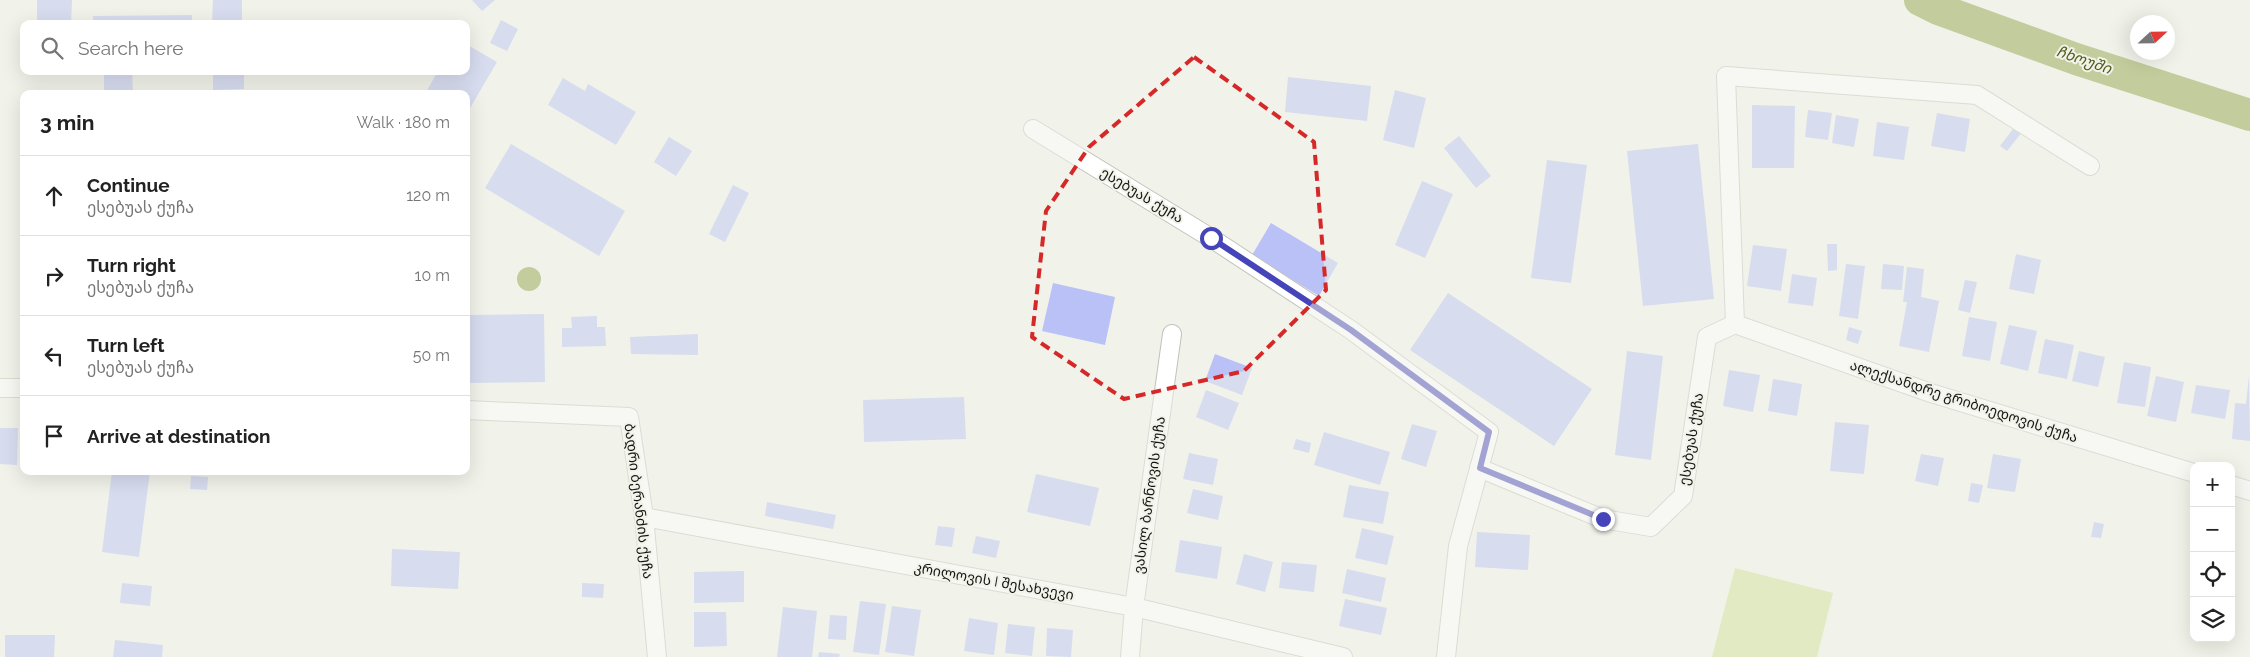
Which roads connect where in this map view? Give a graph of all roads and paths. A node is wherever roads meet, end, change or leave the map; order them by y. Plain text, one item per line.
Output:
1 (1033, 129) dead end
2 (2090, 166) dead end
3 (1735, 324) junction
4 (1172, 334) dead end
5 (0, 388) edge
6 (20, 388) edge
7 (470, 410) edge
8 (1480, 468) junction
9 (2190, 472) edge
10 (2235, 486) edge
11 (2250, 490) edge
12 (644, 516) junction
13 (1134, 607) junction
14 (657, 657) edge
15 (1130, 657) edge
16 (1343, 657) edge
17 (1446, 657) edge

1 - 8 street, ესებუას ქუჩა
2 - 3 street
3 - 8 street, ესებუას ქუჩა
3 - 9 street, ალექსანდრე გრიბოედოვის ქუჩა
4 - 13 street, ვასილ ბარნოვის ქუჩა
5 - 6 street
7 - 12 street, ბადრი ბერანძის ქუჩა
8 - 17 street, ესებუას ქუჩა
10 - 11 street
12 - 13 street, კრილოვის I შესახვევი
12 - 14 street, ბადრი ბერანძის ქუჩა
13 - 15 street, ვასილ ბარნოვის ქუჩა
13 - 16 street, კრილოვის I შესახვევი

